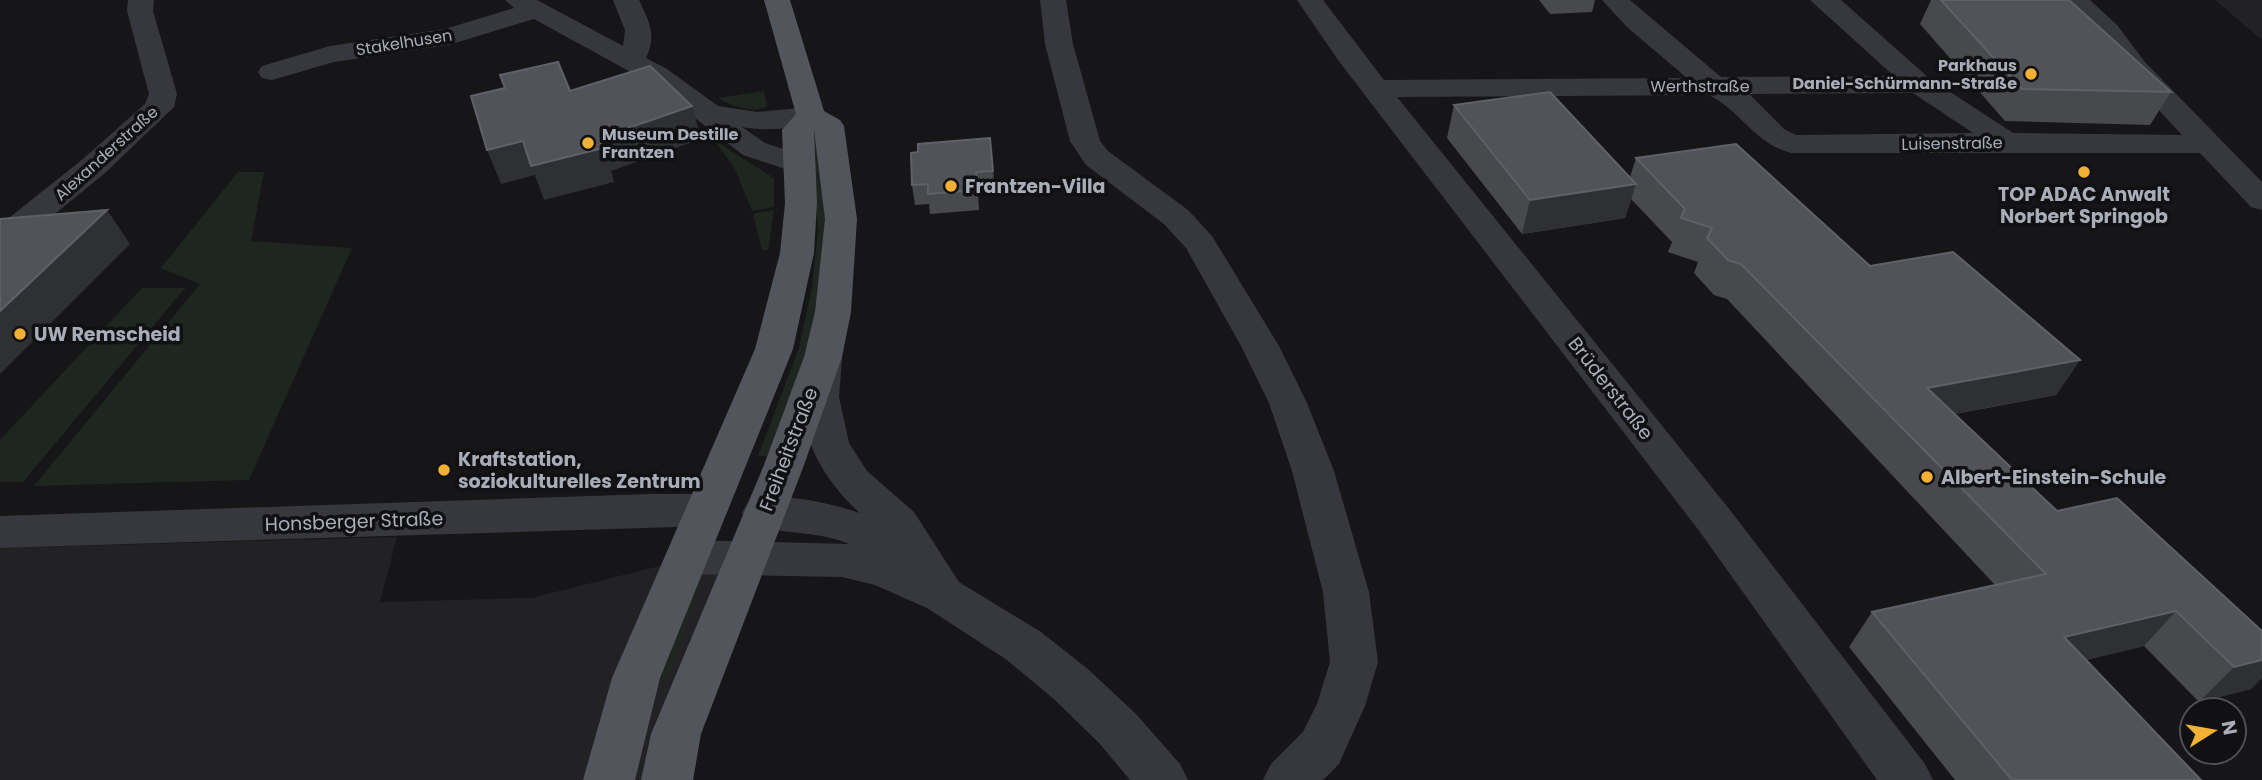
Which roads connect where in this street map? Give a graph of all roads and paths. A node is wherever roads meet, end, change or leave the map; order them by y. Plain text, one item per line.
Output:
1 (141, 0) edge
2 (626, 0) edge
3 (777, 0) edge
4 (1053, 0) edge
5 (1310, 0) edge
6 (1615, 0) edge
7 (1823, 0) edge
8 (2074, 0) edge
9 (527, 5) edge
10 (631, 59) junction
11 (272, 72) dead end
12 (1919, 84) junction
13 (1714, 86) junction
14 (1377, 89) junction
15 (708, 112) junction
16 (811, 116) junction
17 (2006, 142) junction
18 (2210, 144) junction
19 (800, 165) junction
20 (2262, 200) edge
21 (0, 242) edge
22 (823, 358) junction
23 (708, 510) junction
24 (763, 513) junction
25 (0, 532) edge
26 (687, 557) junction
27 (745, 559) junction
28 (943, 595) junction
29 (609, 780) edge
30 (667, 780) edge
31 (1162, 780) edge
32 (1289, 780) edge
33 (1907, 780) edge

1 - 21 street, Alexanderstraße
2 - 10 street
3 - 16 main road, Freiheitstraße
4 - 32 street
5 - 14 street, Brüderstraße
6 - 13 street, Luisenstraße
7 - 12 street
8 - 18 street
9 - 10 street
9 - 11 street, Stakelhusen
10 - 15 street
12 - 13 street, Werthstraße
12 - 17 street
13 - 14 street, Werthstraße
13 - 17 street, Luisenstraße
14 - 33 street, Brüderstraße
15 - 16 street
15 - 19 street
16 - 19 main road
16 - 22 main road, Freiheitstraße
17 - 18 street, Luisenstraße
18 - 20 street
19 - 23 main road
22 - 24 main road, Freiheitstraße
22 - 28 street
23 - 24 main road
23 - 25 street, Honsberger Straße
23 - 26 main road
24 - 27 main road, Freiheitstraße
24 - 28 street
26 - 27 street
26 - 29 main road
27 - 28 street
27 - 30 main road, Freiheitstraße
28 - 31 street

